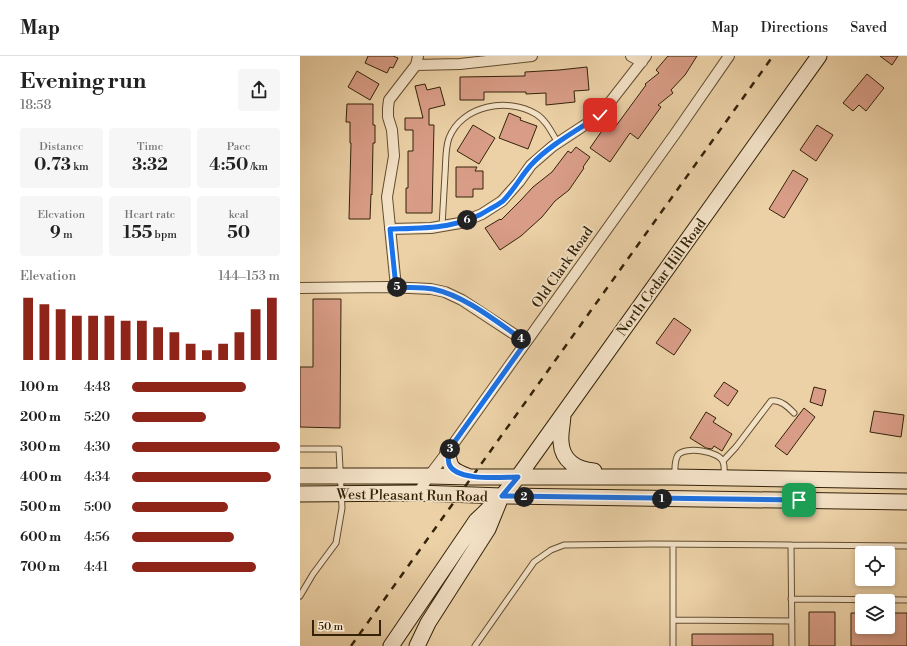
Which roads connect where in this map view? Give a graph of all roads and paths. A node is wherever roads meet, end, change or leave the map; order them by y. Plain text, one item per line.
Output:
1 (532, 56) edge
2 (631, 56) edge
3 (729, 56) edge
4 (819, 56) edge
5 (644, 59) edge
6 (417, 60) edge
7 (558, 143) junction
8 (442, 226) junction
9 (390, 229) junction
10 (396, 287) junction
11 (300, 288) edge
12 (526, 342) junction
13 (564, 413) junction
14 (794, 413) dead end
15 (300, 449) edge
16 (448, 451) junction
17 (723, 461) junction
18 (300, 476) edge
19 (340, 476) junction
20 (429, 476) junction
21 (472, 477) junction
22 (518, 477) junction
23 (674, 477) junction
24 (724, 478) junction
25 (907, 481) edge
26 (418, 493) junction
27 (300, 494) edge
28 (341, 494) junction
29 (502, 496) junction
30 (907, 502) edge
31 (674, 544) junction
32 (791, 545) junction
33 (907, 546) edge
34 (300, 596) edge
35 (792, 599) junction
36 (907, 600) edge
37 (674, 620) junction
38 (792, 621) junction
39 (391, 646) edge
40 (417, 646) edge
41 (475, 646) edge
42 (674, 646) edge
43 (792, 646) edge

1 - 6 street
2 - 5 street
3 - 12 street, Old Clark Road
4 - 13 main road, North Cedar Hill Road
5 - 7 street
6 - 9 street
7 - 8 street
7 - 8 lane
8 - 9 street
9 - 10 street
10 - 11 street
10 - 12 street
12 - 16 street, Old Clark Road
13 - 22 main road, North Cedar Hill Road
13 - 23 main road
14 - 17 lane
15 - 19 lane
16 - 20 street, Old Clark Road
16 - 21 main road
17 - 23 lane
17 - 24 lane
18 - 19 main road, West Pleasant Run Road
19 - 20 main road, West Pleasant Run Road
19 - 28 lane
20 - 21 main road, West Pleasant Run Road
20 - 26 street, Old Clark Road
21 - 22 main road, West Pleasant Run Road
22 - 23 main road, West Pleasant Run Road
22 - 29 main road, North Cedar Hill Road
23 - 24 main road, West Pleasant Run Road
24 - 25 main road, West Pleasant Run Road
26 - 28 main road, West Pleasant Run Road
26 - 29 main road, West Pleasant Run Road
27 - 28 main road, West Pleasant Run Road
28 - 34 lane
29 - 30 main road, West Pleasant Run Road
29 - 39 main road, North Cedar Hill Road
29 - 40 main road, North Cedar Hill Road
31 - 32 lane
31 - 37 lane
31 - 41 lane
32 - 33 lane
32 - 35 lane
35 - 36 lane
35 - 38 lane
37 - 38 lane
37 - 42 lane
38 - 43 lane

